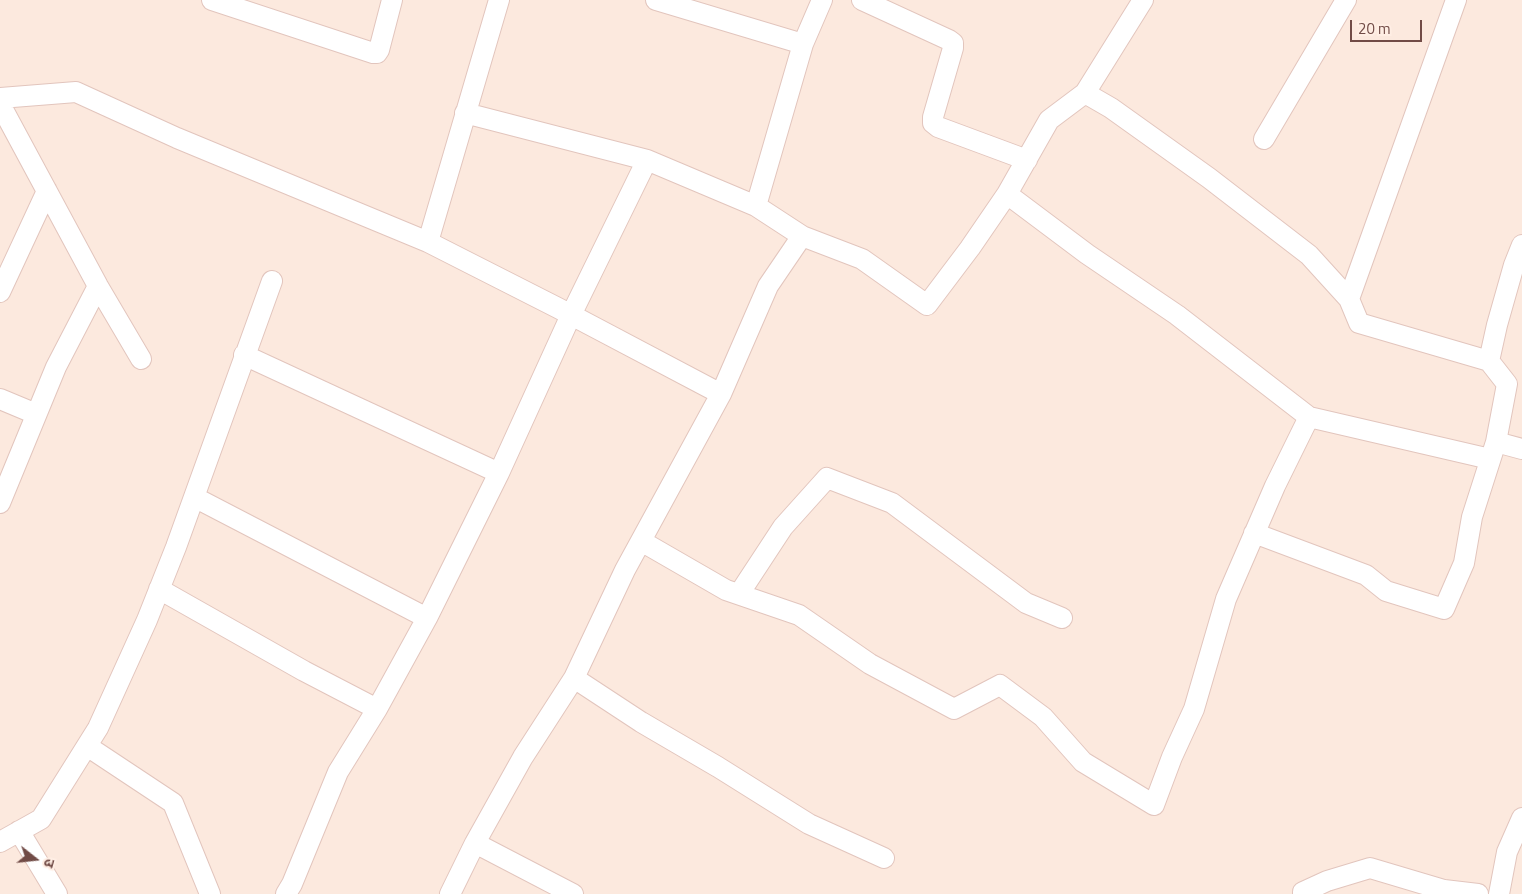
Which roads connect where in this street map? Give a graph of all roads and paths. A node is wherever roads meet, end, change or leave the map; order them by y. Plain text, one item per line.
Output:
1 (212, 0) edge
2 (392, 0) edge
3 (499, 0) edge
4 (656, 0) edge
5 (822, 0) edge
6 (862, 0) edge
7 (1142, 0) edge
8 (1346, 0) edge
9 (1456, 0) edge
10 (803, 44) junction
11 (1085, 93) junction
12 (0, 98) edge
13 (0, 104) edge
14 (465, 113) junction
15 (1264, 139) dead end
16 (647, 160) junction
17 (1026, 160) junction
18 (47, 191) junction
19 (1007, 194) junction
20 (756, 206) junction
21 (802, 236) junction
22 (428, 242) junction
23 (1522, 245) edge
24 (272, 282) dead end
25 (98, 286) junction
26 (0, 292) edge
27 (1349, 299) junction
28 (571, 315) junction
29 (244, 355) junction
30 (141, 359) dead end
31 (1489, 361) junction
32 (720, 394) junction
33 (0, 399) edge
34 (36, 414) junction
35 (1309, 416) junction
36 (1522, 449) edge
37 (1493, 450) junction
38 (499, 473) junction
39 (194, 498) junction
40 (0, 503) edge
41 (1254, 533) junction
42 (641, 541) junction
43 (159, 590) junction
44 (739, 594) junction
45 (427, 618) junction
46 (1062, 618) dead end
47 (574, 678) junction
48 (377, 709) junction
49 (87, 746) junction
50 (1522, 818) edge
51 (19, 831) junction
52 (0, 842) edge
53 (475, 843) junction
54 (884, 858) dead end
55 (58, 894) edge
56 (210, 894) edge
57 (286, 894) edge
58 (450, 894) edge
59 (573, 894) edge
60 (1303, 894) edge
61 (1478, 894) edge
62 (1499, 894) edge

1 - 2 street
3 - 14 street
4 - 10 street
5 - 10 street
6 - 17 street
7 - 11 street
8 - 15 street
9 - 27 street
10 - 20 street
11 - 17 street
11 - 27 street
12 - 22 street
13 - 18 street
14 - 16 street
14 - 22 street
16 - 20 street
16 - 28 street
17 - 19 street
18 - 25 street
18 - 26 street
19 - 21 street
19 - 35 street
20 - 21 street
21 - 32 street
22 - 28 street
23 - 31 street
24 - 29 street
25 - 30 street
25 - 34 street
27 - 31 street
28 - 32 street
28 - 38 street
29 - 38 street
29 - 39 street
31 - 37 street
32 - 42 street
33 - 34 street
34 - 40 street
35 - 37 street
35 - 41 street
36 - 37 street
37 - 41 street
38 - 45 street
39 - 43 street
39 - 45 street
41 - 44 street
42 - 44 street
42 - 47 street
43 - 48 street
43 - 49 street
44 - 46 street
45 - 48 street
47 - 53 street
47 - 54 street
48 - 57 street
49 - 51 street
49 - 56 street
50 - 62 street
51 - 52 street
51 - 55 street
53 - 58 street
53 - 59 street
60 - 61 street

